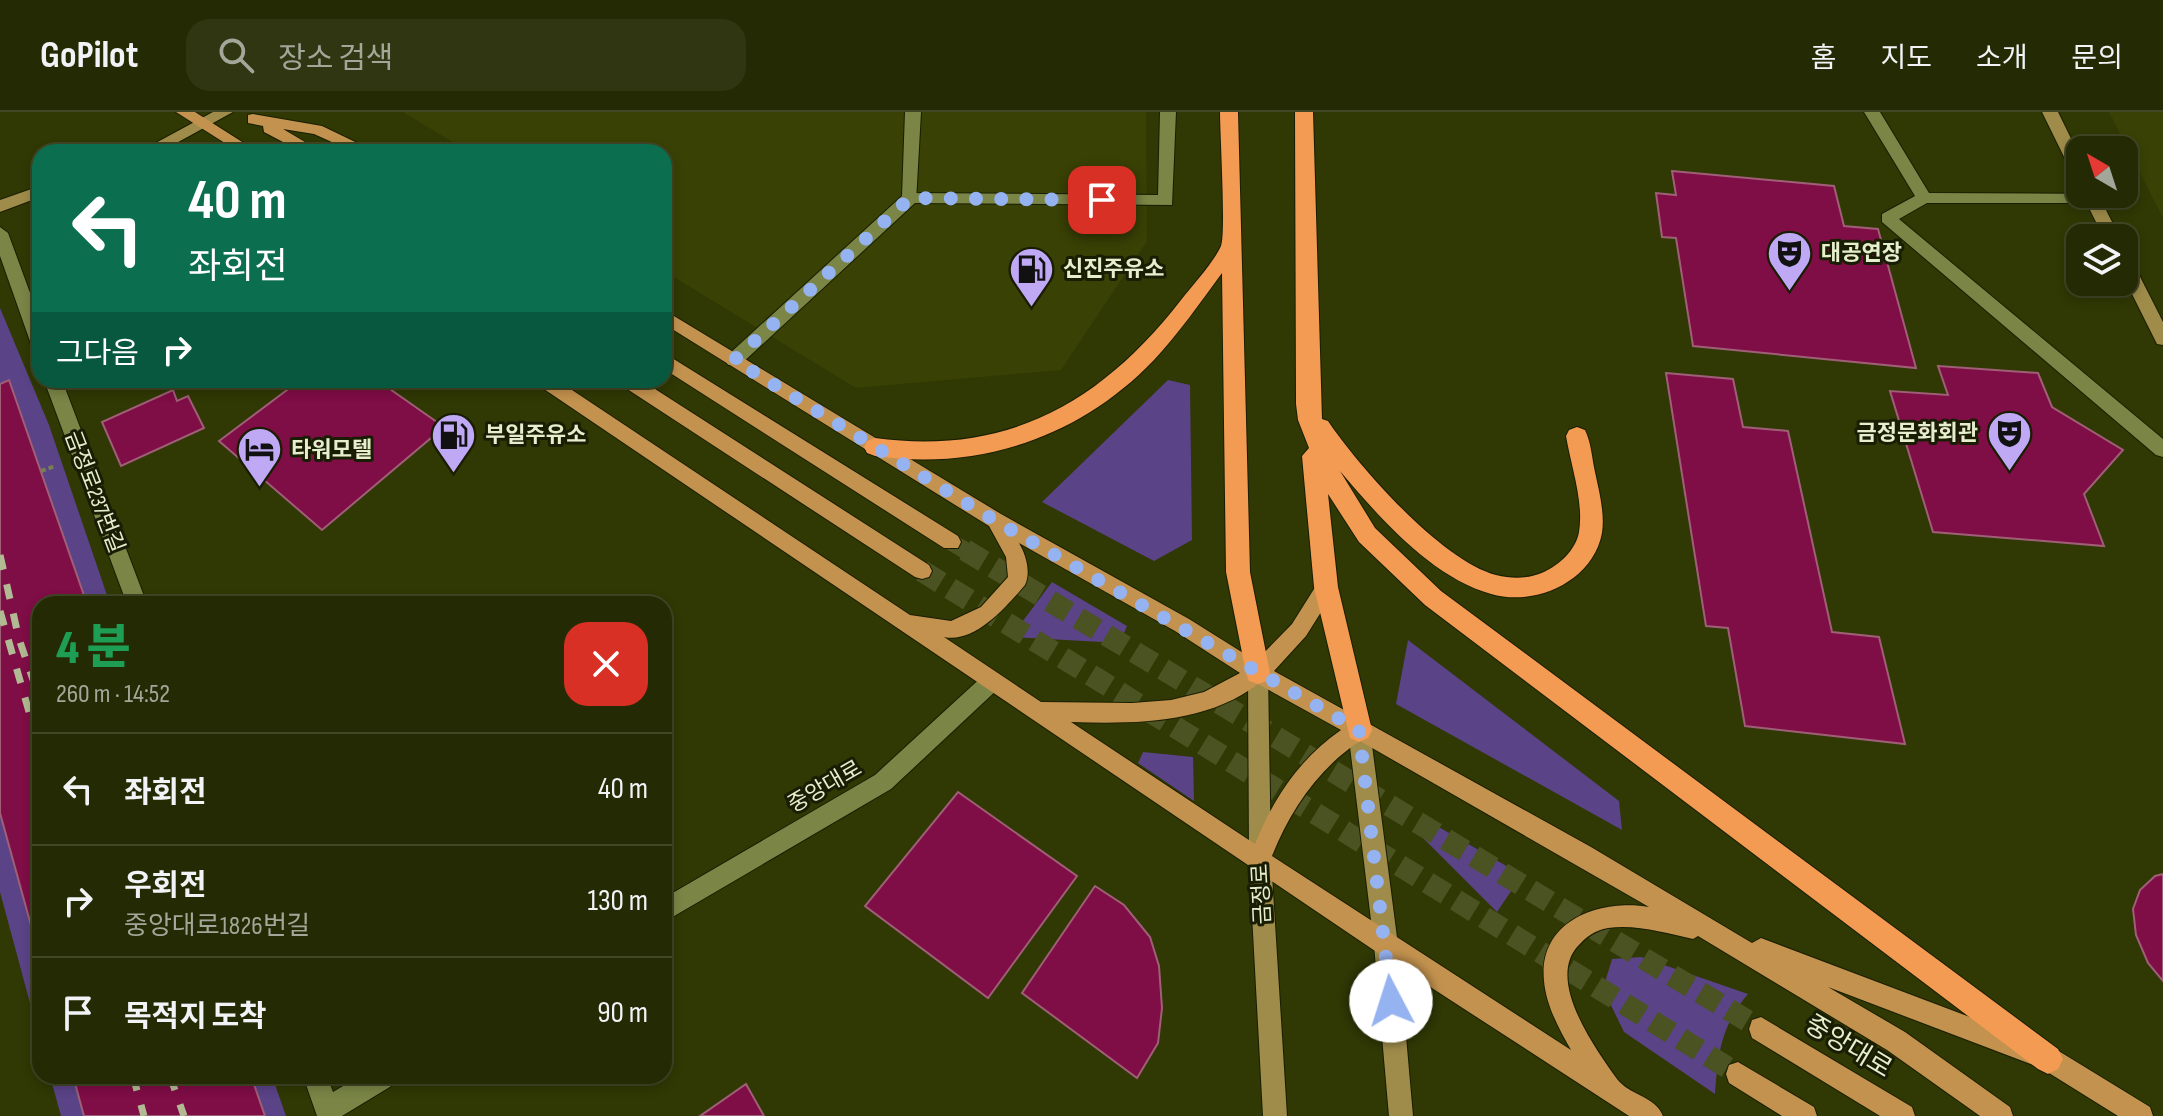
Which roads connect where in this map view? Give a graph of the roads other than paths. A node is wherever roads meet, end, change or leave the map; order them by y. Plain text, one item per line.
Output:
1 (184, 112) edge
2 (225, 112) edge
3 (913, 112) edge
4 (1168, 112) edge
5 (1229, 112) edge
6 (1872, 112) edge
7 (2050, 112) edge
8 (247, 116) edge
9 (1304, 117) edge
10 (203, 125) junction
11 (164, 144) edge
12 (229, 144) edge
13 (299, 144) edge
14 (349, 144) edge
15 (2066, 145) edge
16 (32, 194) edge
17 (2066, 196) edge
18 (910, 198) junction
19 (1924, 198) junction
20 (0, 206) edge
21 (0, 233) edge
22 (1232, 246) junction
23 (2138, 289) edge
24 (672, 321) edge
25 (32, 322) edge
26 (2163, 339) edge
27 (734, 360) junction
28 (672, 365) edge
29 (56, 388) edge
30 (556, 388) edge
31 (639, 388) edge
32 (1307, 404) junction
33 (1577, 436) dead end
34 (875, 447) junction
35 (2163, 450) edge
36 (994, 520) junction
37 (951, 542) tunnel mouth
38 (922, 571) tunnel mouth
39 (1326, 587) junction
40 (134, 596) edge
41 (907, 621) junction
42 (1258, 673) junction
43 (992, 681) junction
44 (1041, 711) junction
45 (1359, 730) junction
46 (1260, 859) junction
47 (672, 906) edge
48 (1710, 931) junction
49 (1386, 945) junction
50 (1761, 1029) tunnel mouth
51 (2048, 1059) junction
52 (1738, 1074) tunnel mouth
53 (318, 1084) edge
54 (372, 1084) edge
55 (1612, 1090) junction
56 (329, 1113) edge
57 (1275, 1116) edge
58 (1401, 1116) edge
59 (1651, 1116) edge
60 (1805, 1116) edge
61 (1903, 1116) edge
62 (2001, 1116) edge
63 (2141, 1116) edge

1 - 10 main road
2 - 10 main road
3 - 18 street
4 - 18 street
5 - 22 highway
6 - 19 street
7 - 15 main road
8 - 13 main road
8 - 14 main road
9 - 32 highway
10 - 11 main road
10 - 12 main road
16 - 20 main road
17 - 19 street
18 - 27 street
19 - 35 street
21 - 25 street
22 - 34 highway
22 - 42 highway
23 - 26 main road
24 - 27 main road
27 - 34 main road
28 - 37 main road
29 - 40 street, 금정로237번길
30 - 41 main road
31 - 38 main road
32 - 33 highway
32 - 39 highway
32 - 51 highway
34 - 36 main road
36 - 41 main road
36 - 42 main road
39 - 42 main road
39 - 45 highway
41 - 43 main road
42 - 44 main road
42 - 45 main road
42 - 46 main road, 금정로
43 - 44 main road
43 - 47 street, 중앙대로
44 - 46 main road
45 - 46 main road
45 - 48 main road
45 - 49 main road
46 - 49 main road
46 - 57 main road, 금정로
48 - 51 main road
48 - 55 main road
48 - 62 main road
49 - 55 main road
49 - 58 main road
50 - 61 main road, 중앙대로
51 - 63 main road
52 - 60 main road
53 - 56 street
54 - 56 street
55 - 59 main road

